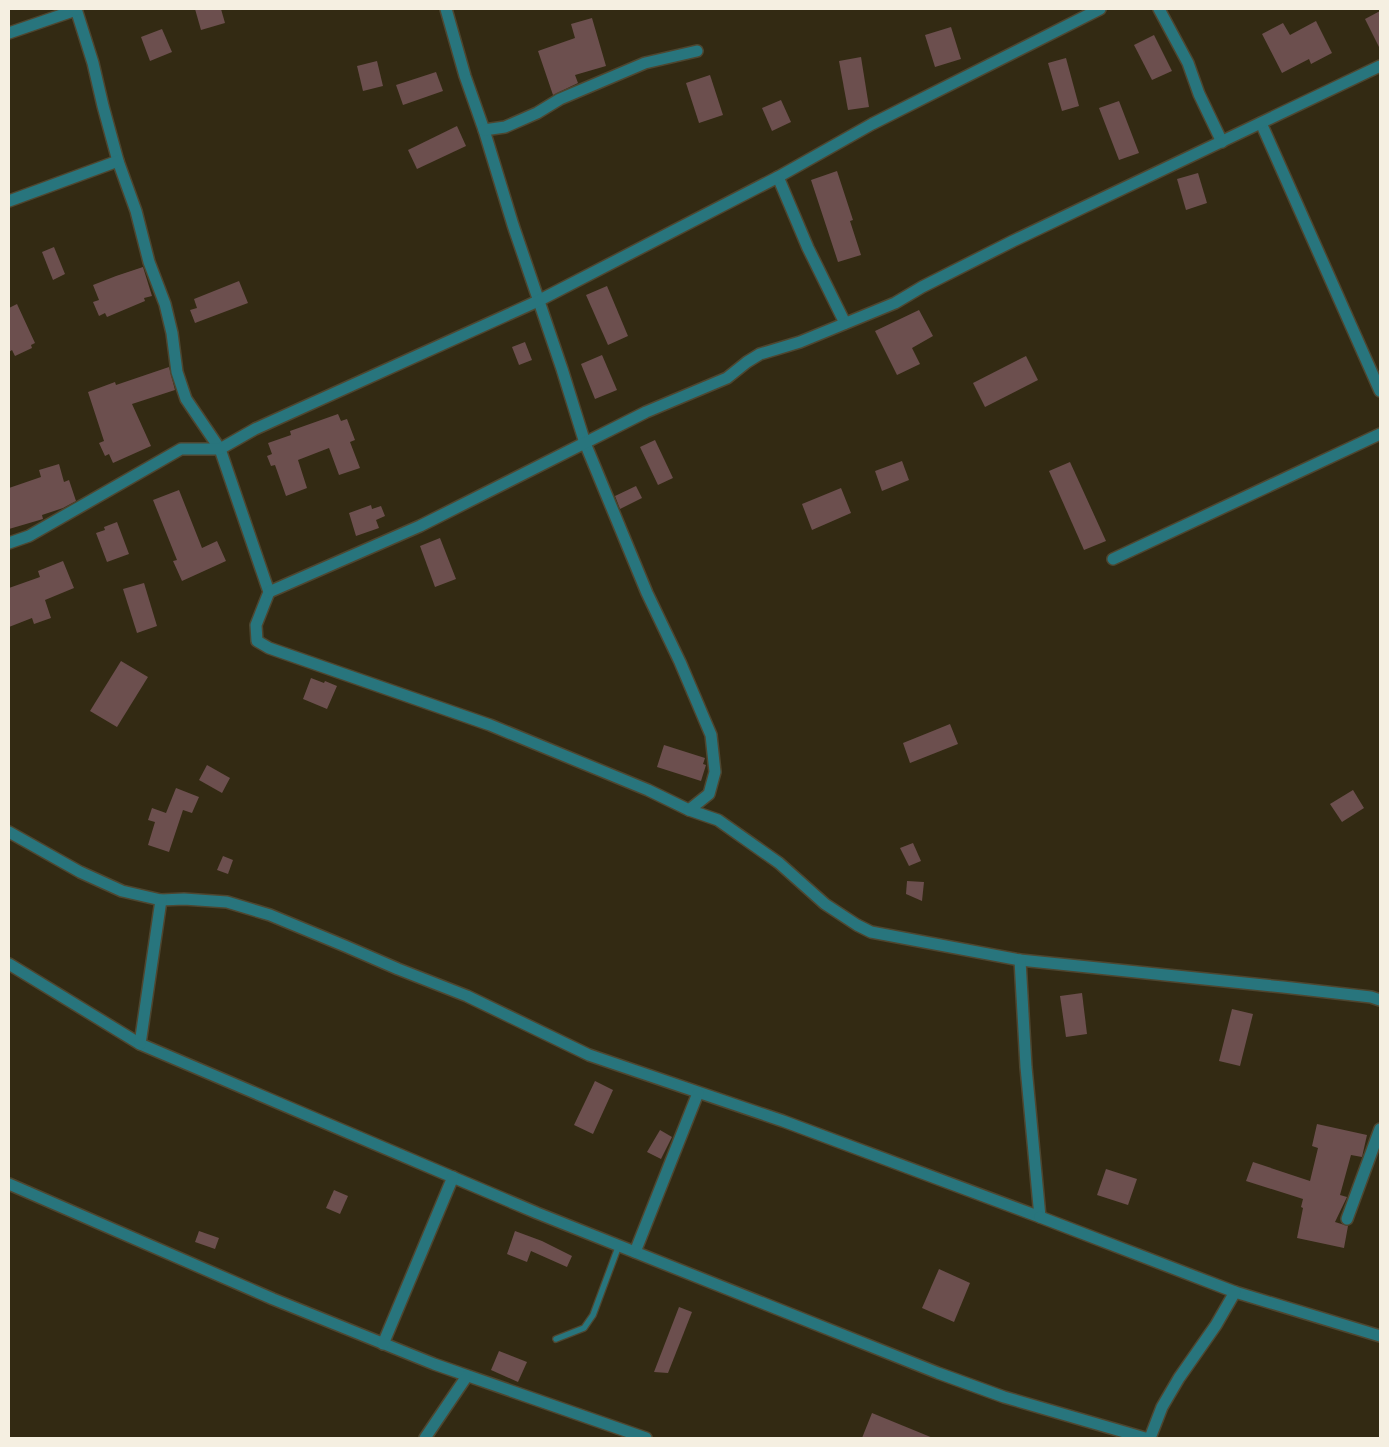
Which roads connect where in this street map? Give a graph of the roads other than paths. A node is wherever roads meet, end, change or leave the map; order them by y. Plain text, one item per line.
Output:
1 (76, 9) edge
2 (446, 9) edge
3 (1100, 9) edge
4 (1159, 9) edge
5 (9, 33) edge
6 (697, 51) dead end
7 (1380, 66) edge
8 (1260, 123) junction
9 (484, 130) junction
10 (1222, 142) junction
11 (118, 161) junction
12 (778, 177) junction
13 (9, 201) edge
14 (538, 301) junction
15 (845, 323) junction
16 (1380, 390) edge
17 (1380, 434) edge
18 (585, 444) junction
19 (220, 449) junction
20 (9, 542) edge
21 (1112, 559) dead end
22 (269, 592) junction
23 (689, 810) junction
24 (9, 832) edge
25 (161, 900) junction
26 (1020, 960) junction
27 (9, 964) edge
28 (1380, 1000) edge
29 (140, 1044) junction
30 (698, 1092) junction
31 (1380, 1129) edge
32 (453, 1178) junction
33 (9, 1184) edge
34 (1040, 1217) junction
35 (1347, 1219) dead end
36 (619, 1245) junction
37 (635, 1252) junction
38 (1235, 1292) junction
39 (1380, 1336) edge
40 (556, 1339) dead end
41 (383, 1344) junction
42 (467, 1376) junction
43 (425, 1438) edge
44 (646, 1438) edge
45 (1145, 1438) edge
46 (1150, 1438) edge

1 - 5 street
1 - 11 street
2 - 9 street
3 - 12 street
4 - 10 street
6 - 9 street
7 - 8 street
8 - 10 street
8 - 16 street
9 - 14 street
10 - 15 street
11 - 13 street
11 - 19 street
12 - 14 street
12 - 15 street
14 - 18 street
14 - 19 street
15 - 18 street
17 - 21 street
18 - 22 street
18 - 23 street
19 - 20 street
19 - 22 street
22 - 23 street
23 - 26 street
24 - 25 street
25 - 29 street
25 - 30 street
26 - 28 street
26 - 34 street
27 - 29 street
29 - 32 street
30 - 34 street
30 - 37 street
31 - 35 street
32 - 36 street
32 - 41 street
33 - 41 street
34 - 38 street
36 - 37 street
36 - 40 lane
37 - 45 street
38 - 39 street
38 - 46 street
41 - 42 street
42 - 43 street
42 - 44 street

